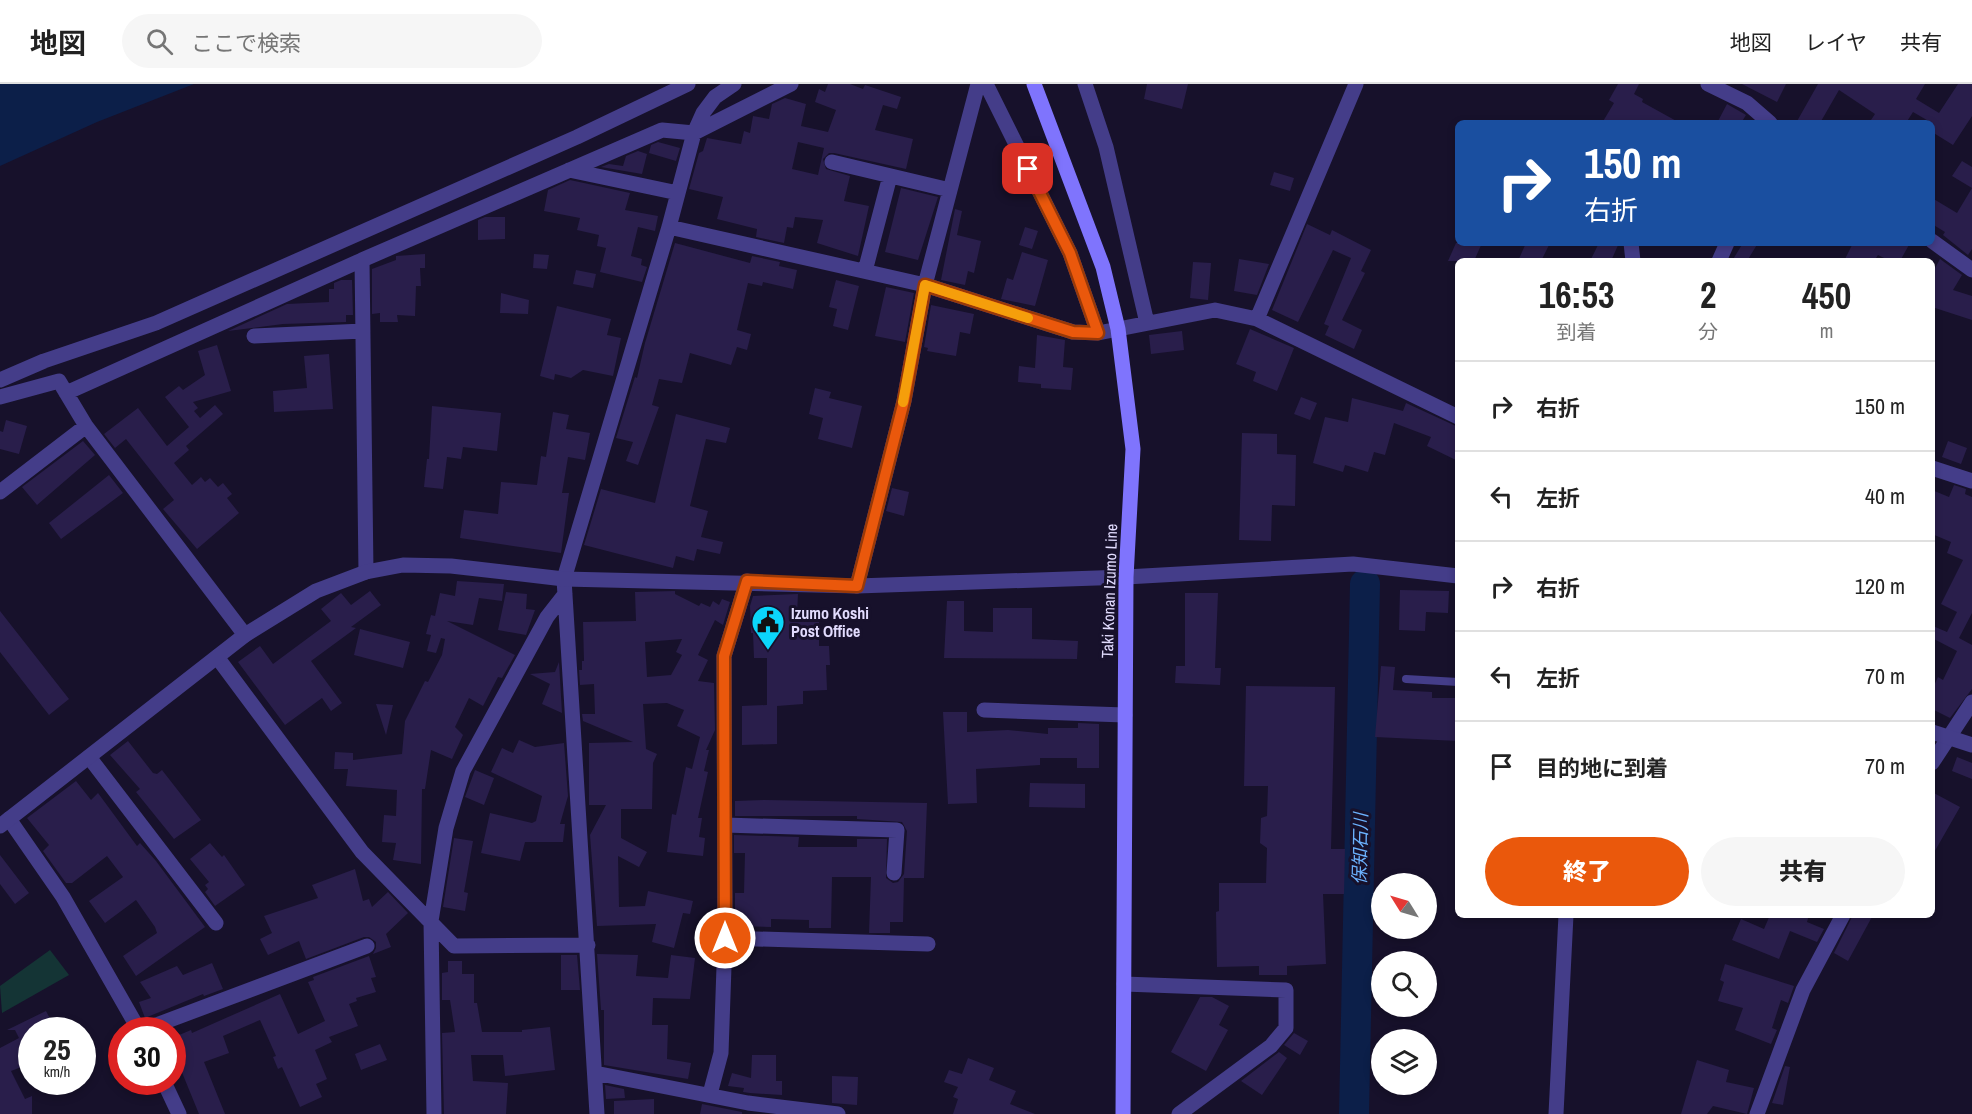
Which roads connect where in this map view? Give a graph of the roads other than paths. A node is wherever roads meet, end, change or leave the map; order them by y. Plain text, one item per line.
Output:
1 (688, 84) edge
2 (734, 84) edge
3 (791, 84) edge
4 (978, 84) edge
5 (986, 84) edge
6 (1034, 84) edge
7 (1085, 84) edge
8 (1356, 84) edge
9 (1708, 84) edge
10 (1767, 120) edge
11 (694, 133) junction
12 (832, 162) dead end
13 (569, 170) junction
14 (890, 176) junction
15 (950, 190) junction
16 (678, 193) junction
17 (669, 227) junction
18 (1935, 243) edge
19 (362, 261) junction
20 (1972, 270) edge
21 (865, 272) junction
22 (925, 285) junction
23 (1257, 319) junction
24 (1147, 323) junction
25 (1118, 329) junction
26 (363, 331) junction
27 (1098, 333) junction
28 (254, 336) dead end
29 (0, 380) edge
30 (66, 393) junction
31 (0, 397) edge
32 (1455, 416) edge
33 (86, 426) junction
34 (1935, 469) edge
35 (1972, 481) edge
36 (0, 492) edge
37 (366, 572) junction
38 (1455, 576) edge
39 (1126, 577) junction
40 (747, 581) junction
41 (857, 586) junction
42 (564, 587) junction
43 (245, 635) junction
44 (217, 657) junction
45 (1406, 679) dead end
46 (1455, 682) edge
47 (1972, 702) edge
48 (984, 710) dead end
49 (1125, 715) junction
50 (1935, 733) edge
51 (1949, 738) junction
52 (1972, 745) edge
53 (89, 757) junction
54 (1935, 759) edge
55 (4, 823) edge
56 (725, 825) junction
57 (894, 873) dead end
58 (1566, 918) edge
59 (1841, 918) edge
60 (431, 921) junction
61 (216, 923) dead end
62 (725, 938) junction
63 (928, 944) dead end
64 (588, 945) junction
65 (367, 946) dead end
66 (1124, 984) junction
67 (133, 1017) edge
68 (176, 1017) edge
69 (595, 1073) junction
70 (710, 1094) junction
71 (170, 1095) edge
72 (179, 1114) edge
73 (434, 1114) edge
74 (597, 1114) edge
75 (838, 1114) edge
76 (1123, 1114) edge
77 (1179, 1114) edge
78 (1556, 1114) edge
79 (1757, 1114) edge

1 - 29 street
2 - 11 street
3 - 11 street
4 - 15 street
5 - 27 street
6 - 25 main road, Taki Konan Izumo Line
7 - 24 street
8 - 23 street
9 - 10 street
11 - 13 street
11 - 16 street
12 - 14 street
13 - 16 street
13 - 19 street
14 - 15 street
14 - 21 street
15 - 22 street
16 - 17 street
17 - 21 street
17 - 42 street
18 - 20 street
19 - 26 street
19 - 30 street
21 - 22 street
22 - 27 street
22 - 41 street
23 - 24 street
23 - 32 street
24 - 25 street
25 - 27 street
25 - 39 main road, Taki Konan Izumo Line
26 - 28 street
26 - 37 street
30 - 31 street
30 - 33 street
33 - 36 street
33 - 43 street
34 - 35 street
37 - 42 street
37 - 43 street
38 - 39 street
39 - 41 street
39 - 49 main road, Taki Konan Izumo Line
40 - 41 street
40 - 42 street
40 - 56 street
42 - 60 street
42 - 64 street
43 - 44 street
44 - 53 street
44 - 60 street
45 - 46 lane
47 - 51 street
48 - 49 street
49 - 66 main road, Taki Konan Izumo Line
50 - 51 street
51 - 52 street
51 - 54 street
53 - 55 street
53 - 61 street
55 - 67 street
56 - 57 street
56 - 62 street
58 - 78 street
59 - 79 street
60 - 64 street
60 - 73 street
62 - 63 street
62 - 70 street
64 - 69 street
65 - 68 street
66 - 76 main road, Taki Konan Izumo Line
66 - 77 street
69 - 70 street
69 - 74 street
70 - 75 street
71 - 72 street

